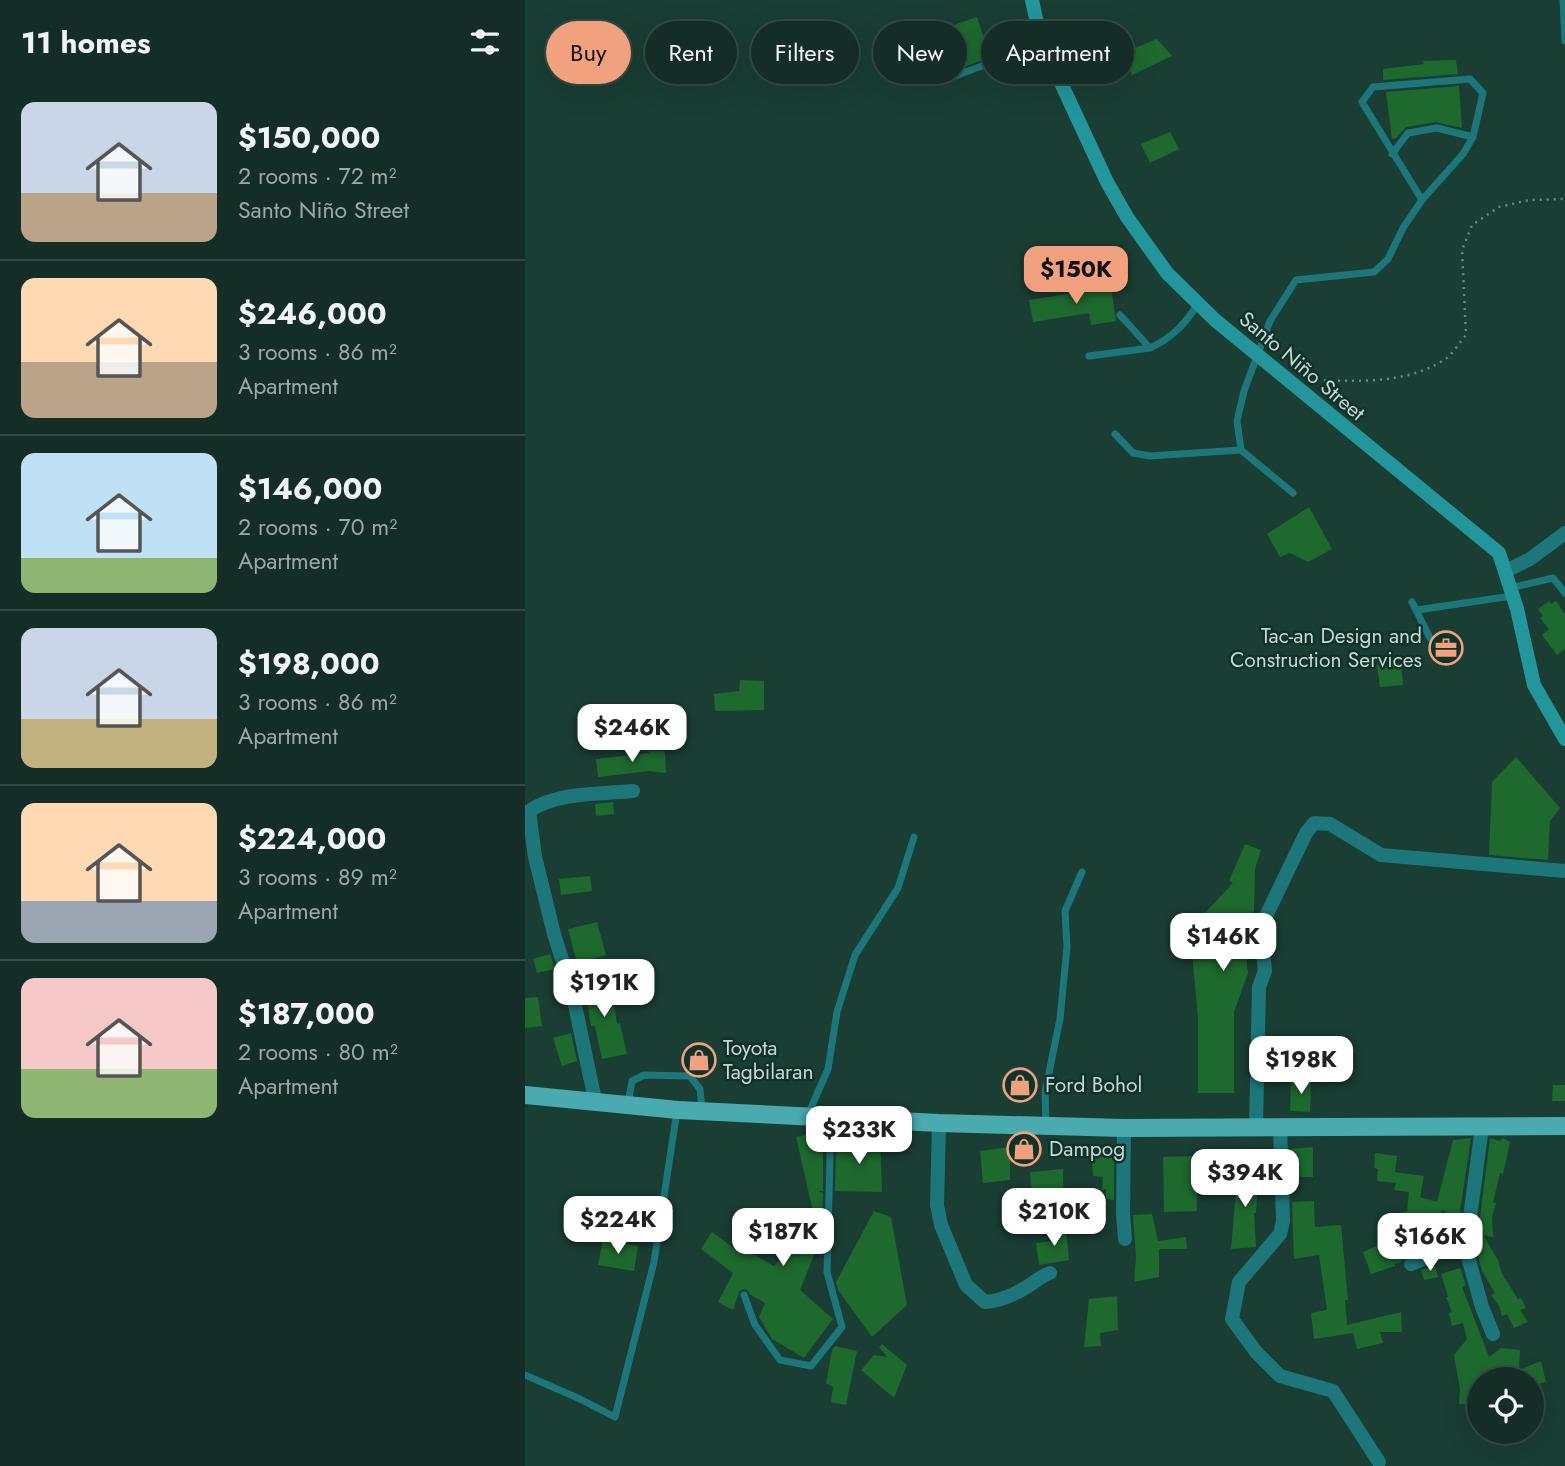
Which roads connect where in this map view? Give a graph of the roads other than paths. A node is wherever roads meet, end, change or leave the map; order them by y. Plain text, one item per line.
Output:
1 (1032, 0) edge
2 (1563, 0) edge
3 (1038, 21) edge
4 (1565, 41) edge
5 (1063, 84) edge
6 (1473, 137) junction
7 (1392, 154) junction
8 (1422, 200) junction
9 (1198, 304) junction
10 (1120, 315) dead end
11 (1150, 348) junction
12 (1089, 356) dead end
13 (1258, 356) junction
14 (1115, 434) dead end
15 (1241, 450) junction
16 (1293, 493) dead end
17 (1565, 533) edge
18 (1506, 571) junction
19 (1512, 592) junction
20 (1565, 593) edge
21 (1412, 602) dead end
22 (1417, 610) junction
23 (1430, 638) dead end
24 (1565, 740) edge
25 (633, 791) dead end
26 (914, 836) dead end
27 (1565, 871) edge
28 (1082, 872) dead end
29 (525, 1095) edge
30 (595, 1100) junction
31 (628, 1104) junction
32 (678, 1110) junction
33 (702, 1112) junction
34 (807, 1117) junction
35 (831, 1119) junction
36 (939, 1124) junction
37 (1047, 1126) junction
38 (1280, 1126) junction
39 (1565, 1126) edge
40 (1256, 1127) junction
41 (1482, 1127) junction
42 (1124, 1128) junction
43 (1125, 1239) dead end
44 (1463, 1239) junction
45 (1411, 1264) dead end
46 (1050, 1273) dead end
47 (744, 1295) dead end
48 (1493, 1334) dead end
49 (525, 1375) edge
50 (1379, 1462) dead end

1 - 3 main road, Santo Niño Street
2 - 4 lane
5 - 9 main road, Santo Niño Street
6 - 7 lane
6 - 7 lane
6 - 8 lane
7 - 8 lane
8 - 13 lane
9 - 11 lane
9 - 13 main road, Santo Niño Street
10 - 11 lane
11 - 12 lane
13 - 15 lane
13 - 18 main road, Santo Niño Street
14 - 15 lane
15 - 16 lane
17 - 18 street
18 - 19 main road, Santo Niño Street
19 - 20 lane
19 - 22 lane
19 - 24 main road, Santo Niño Street
21 - 22 lane
22 - 23 lane
25 - 30 street
26 - 34 lane
27 - 40 street
28 - 37 lane
29 - 30 main road
30 - 31 main road
31 - 32 main road
31 - 33 lane
32 - 33 main road
32 - 49 lane
33 - 34 main road
34 - 35 main road
35 - 36 main road
35 - 47 lane
36 - 37 main road
36 - 46 street
37 - 42 main road
38 - 40 main road
38 - 41 main road
38 - 50 street
39 - 41 main road
40 - 42 main road
41 - 44 street
42 - 43 street
44 - 45 street
44 - 48 street

